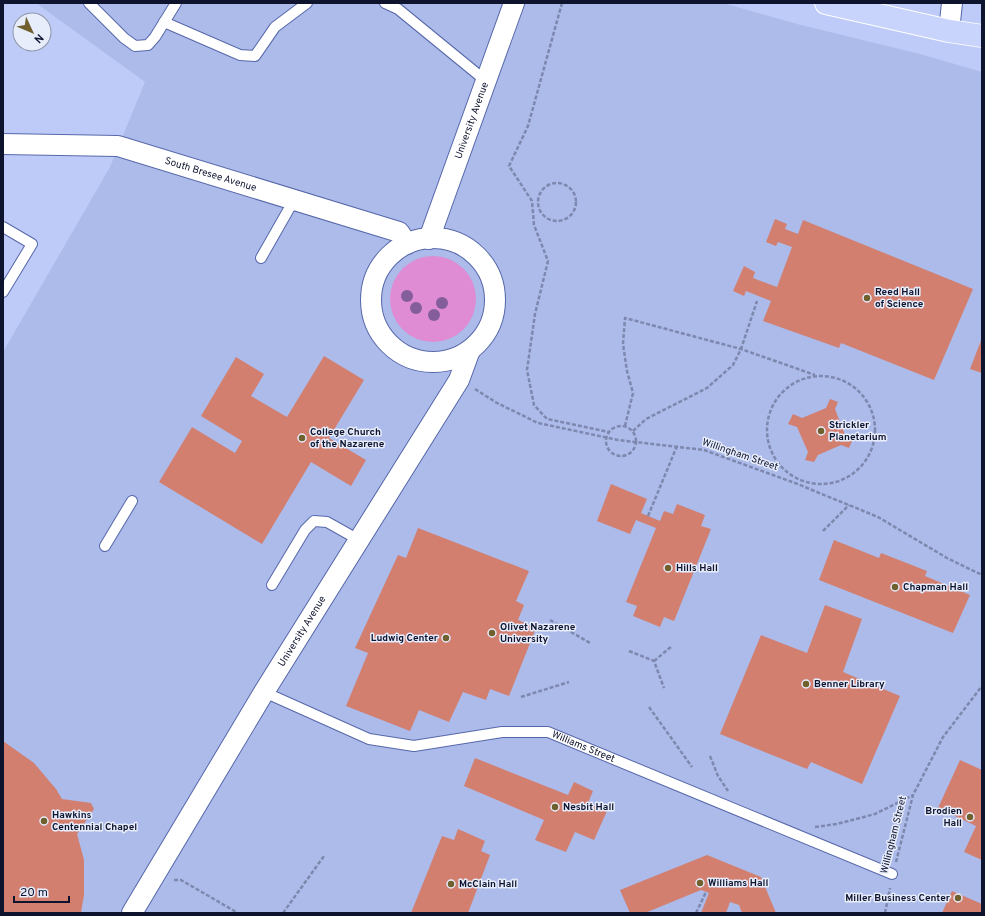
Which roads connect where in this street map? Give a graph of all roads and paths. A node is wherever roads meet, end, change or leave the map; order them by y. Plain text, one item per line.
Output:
1 (89, 3) edge
2 (176, 3) edge
3 (307, 3) edge
4 (385, 3) edge
5 (514, 3) edge
6 (562, 3) edge
7 (826, 3) edge
8 (952, 3) edge
9 (164, 22) junction
10 (949, 31) junction
11 (982, 36) edge
12 (982, 43) edge
13 (486, 81) junction
14 (3, 144) edge
15 (294, 200) junction
16 (532, 201) junction
17 (538, 201) junction
18 (3, 227) edge
19 (429, 239) junction
20 (407, 244) junction
21 (261, 258) dead end
22 (3, 292) edge
23 (757, 301) dead end
24 (741, 349) junction
25 (470, 350) junction
26 (816, 375) junction
27 (459, 380) junction
28 (625, 426) junction
29 (633, 431) junction
30 (609, 432) junction
31 (606, 438) junction
32 (637, 442) junction
33 (677, 446) junction
34 (807, 483) junction
35 (805, 487) junction
36 (132, 501) dead end
37 (849, 505) junction
38 (648, 516) dead end
39 (823, 531) dead end
40 (359, 540) junction
41 (105, 546) dead end
42 (982, 575) edge
43 (272, 585) dead end
44 (550, 620) dead end
45 (590, 643) dead end
46 (672, 646) dead end
47 (629, 651) dead end
48 (654, 661) junction
49 (569, 682) dead end
50 (982, 686) edge
51 (664, 688) dead end
52 (264, 692) junction
53 (521, 696) dead end
54 (649, 707) dead end
55 (710, 756) dead end
56 (692, 767) dead end
57 (730, 794) dead end
58 (913, 795) junction
59 (808, 824) dead end
60 (324, 856) dead end
61 (892, 874) junction
62 (181, 880) dead end
63 (706, 892) dead end
64 (132, 913) edge
65 (238, 913) edge
66 (283, 913) edge
67 (696, 913) edge
68 (885, 913) edge

1 - 9 lane
2 - 9 lane
3 - 9 lane
4 - 13 lane
5 - 13 street, University Avenue
6 - 16 path
7 - 10 main road
8 - 10 street
10 - 11 main road
10 - 12 main road
13 - 19 street, University Avenue
14 - 15 street, South Bresee Avenue
15 - 20 street, South Bresee Avenue
15 - 21 lane
16 - 17 path
16 - 30 path
17 - 17 path
18 - 22 lane
19 - 20 street, University Avenue
19 - 25 street, University Avenue
20 - 25 street, University Avenue
23 - 24 path
24 - 26 path
24 - 28 path
24 - 29 path
25 - 27 street, University Avenue
26 - 34 path
26 - 34 path
27 - 31 path, Willingham Street
27 - 40 street, University Avenue
28 - 29 path
28 - 30 path
29 - 32 path
30 - 31 path
31 - 32 path, Willingham Street
31 - 32 path
32 - 33 path, Willingham Street
33 - 35 path, Willingham Street
33 - 38 path
34 - 35 path
35 - 37 path, Willingham Street
36 - 41 lane
37 - 39 path
37 - 42 path, Willingham Street
40 - 43 lane
40 - 52 street, University Avenue
44 - 45 path
46 - 48 path
47 - 48 path
48 - 51 path
49 - 53 path
50 - 58 path, Willingham Street
52 - 61 lane, Williams Street
52 - 64 street, University Avenue
54 - 56 path
55 - 57 path
58 - 59 path
58 - 61 path, Willingham Street
60 - 66 path
61 - 68 path, Willingham Street
62 - 65 path
63 - 67 path

